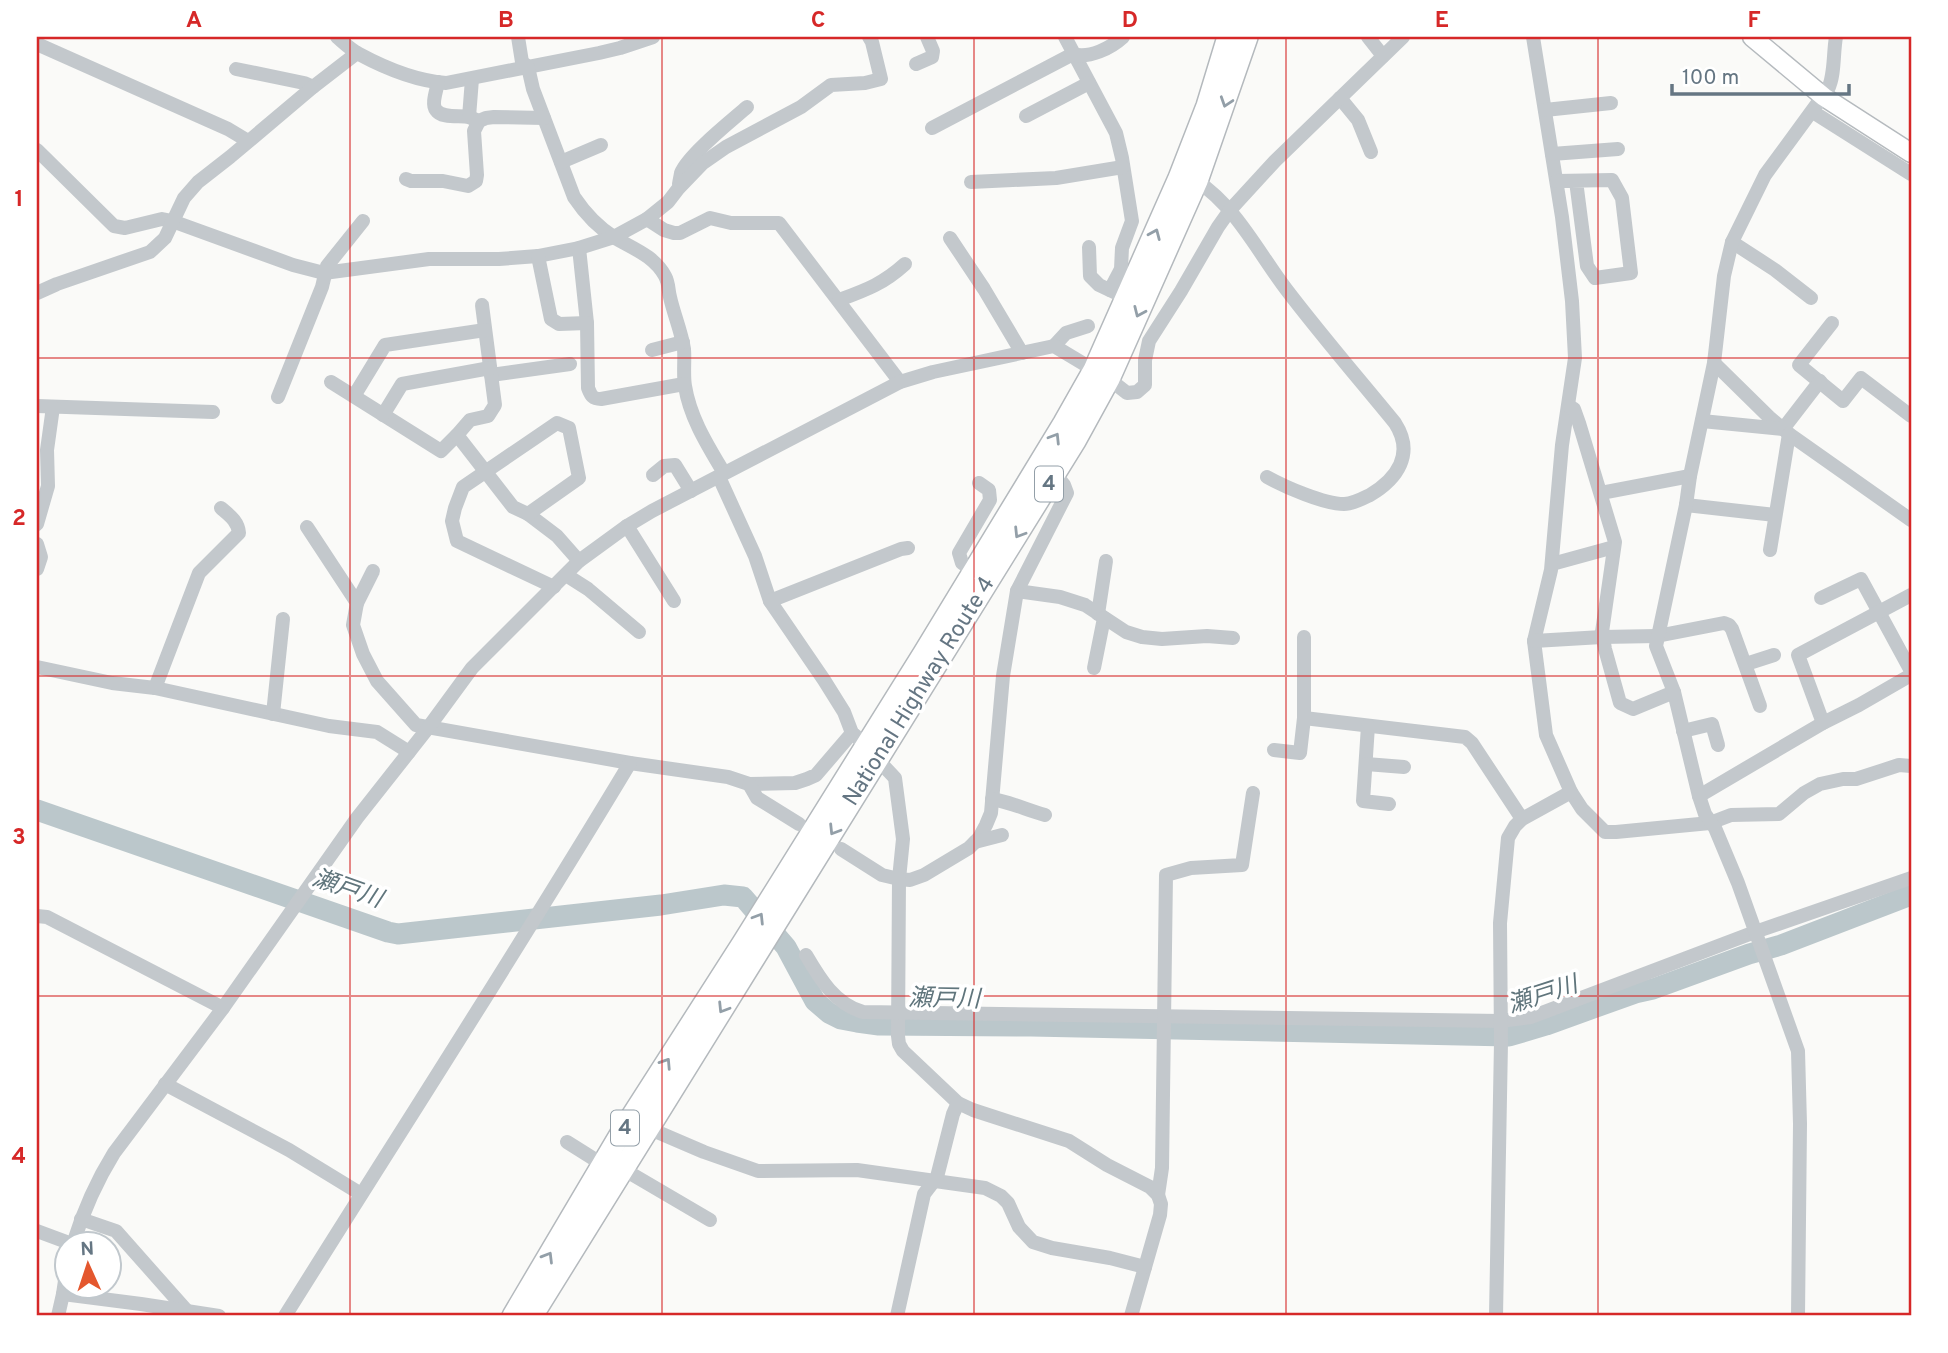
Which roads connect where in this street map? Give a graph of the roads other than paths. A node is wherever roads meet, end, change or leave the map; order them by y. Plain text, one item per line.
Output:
1 (337, 37) edge
2 (518, 37) edge
3 (653, 37) edge
4 (927, 37) edge
5 (1065, 37) edge
6 (1123, 37) edge
7 (1228, 37) edge
8 (1247, 37) edge
9 (1368, 37) edge
10 (1403, 37) edge
11 (1533, 37) edge
12 (1752, 37) edge
13 (1836, 37) edge
14 (875, 38) edge
15 (37, 44) edge
16 (357, 53) junction
17 (1073, 54) junction
18 (1383, 56) junction
19 (916, 64) dead end
20 (528, 67) junction
21 (236, 69) dead end
22 (472, 79) junction
23 (438, 82) junction
24 (1089, 83) junction
25 (313, 86) junction
26 (1340, 97) junction
27 (1824, 97) junction
28 (1611, 103) dead end
29 (747, 107) dead end
30 (1545, 110) junction
31 (1813, 112) junction
32 (1026, 116) dead end
33 (544, 118) junction
34 (474, 119) junction
35 (932, 128) dead end
36 (248, 141) junction
37 (601, 145) dead end
38 (1618, 149) dead end
39 (37, 150) edge
40 (1371, 152) dead end
41 (1911, 153) edge
42 (1552, 154) junction
43 (561, 162) junction
44 (1123, 167) junction
45 (1911, 174) edge
46 (406, 179) dead end
47 (1198, 181) junction
48 (1557, 181) junction
49 (1576, 181) junction
50 (971, 183) dead end
51 (678, 189) junction
52 (1230, 210) junction
53 (647, 219) junction
54 (172, 221) junction
55 (363, 221) dead end
56 (614, 237) junction
57 (950, 238) dead end
58 (1732, 242) junction
59 (1089, 247) dead end
60 (579, 248) junction
61 (538, 256) junction
62 (905, 264) dead end
63 (324, 273) junction
64 (37, 293) edge
65 (1119, 294) junction
66 (1811, 298) dead end
67 (839, 300) junction
68 (482, 305) dead end
69 (587, 323) junction
70 (1832, 323) dead end
71 (1088, 326) dead end
72 (485, 330) junction
73 (683, 342) junction
74 (1054, 346) junction
75 (652, 350) dead end
76 (1022, 353) junction
77 (1713, 363) junction
78 (570, 364) dead end
79 (490, 371) junction
80 (1101, 374) junction
81 (1820, 381) junction
82 (900, 382) junction
83 (331, 383) dead end
84 (684, 384) junction
85 (354, 396) junction
86 (278, 397) dead end
87 (37, 406) edge
88 (1569, 406) junction
89 (53, 407) junction
90 (213, 412) dead end
91 (383, 415) junction
92 (1911, 416) edge
93 (1702, 421) junction
94 (1786, 431) junction
95 (457, 435) junction
96 (487, 472) junction
97 (1055, 474) junction
98 (653, 475) dead end
99 (722, 475) junction
100 (1690, 476) junction
101 (1268, 477) dead end
102 (979, 483) dead end
103 (691, 491) junction
104 (1601, 493) junction
105 (1686, 505) junction
106 (221, 508) dead end
107 (528, 514) junction
108 (1775, 515) junction
109 (1911, 520) edge
110 (37, 524) edge
111 (627, 526) junction
112 (307, 527) dead end
113 (37, 544) edge
114 (1614, 547) junction
115 (908, 548) dead end
116 (1770, 550) dead end
117 (579, 561) junction
118 (1106, 561) dead end
119 (1552, 564) junction
120 (37, 569) edge
121 (373, 571) dead end
122 (974, 571) junction
123 (566, 575) junction
124 (554, 587) junction
125 (1017, 591) junction
126 (1911, 595) edge
127 (1821, 598) dead end
128 (674, 601) dead end
129 (770, 601) junction
130 (357, 603) junction
131 (1879, 613) junction
132 (1101, 616) junction
133 (283, 619) dead end
134 (639, 632) dead end
135 (1657, 636) junction
136 (1304, 637) dead end
137 (1602, 637) junction
138 (1233, 638) dead end
139 (1534, 641) junction
140 (1774, 655) dead end
141 (1746, 664) junction
142 (37, 667) edge
143 (1094, 668) dead end
144 (1911, 673) edge
145 (155, 688) junction
146 (1674, 692) junction
147 (1760, 706) dead end
148 (273, 714) junction
149 (1304, 718) junction
150 (1823, 723) junction
151 (1368, 726) junction
152 (428, 728) junction
153 (1683, 731) junction
154 (1718, 745) dead end
155 (865, 746) junction
156 (1274, 750) dead end
157 (409, 752) junction
158 (630, 763) junction
159 (1366, 764) junction
160 (1911, 766) edge
161 (1404, 767) dead end
162 (749, 784) junction
163 (1571, 792) junction
164 (1253, 793) dead end
165 (1699, 796) junction
166 (992, 799) junction
167 (1389, 804) dead end
168 (1045, 815) dead end
169 (1522, 819) junction
170 (1710, 823) junction
171 (799, 824) dead end
172 (1002, 835) dead end
173 (975, 842) junction
174 (841, 849) dead end
175 (1911, 878) edge
176 (899, 879) junction
177 (37, 916) edge
178 (1756, 935) junction
179 (751, 946) junction
180 (806, 955) dead end
181 (223, 1008) junction
182 (898, 1016) junction
183 (1164, 1018) junction
184 (1501, 1023) junction
185 (165, 1084) junction
186 (957, 1103) junction
187 (648, 1128) junction
188 (567, 1142) dead end
189 (613, 1166) junction
190 (934, 1181) junction
191 (361, 1194) junction
192 (1158, 1195) junction
193 (81, 1219) junction
194 (710, 1220) dead end
195 (77, 1230) edge
196 (1145, 1267) junction
197 (122, 1297) edge
198 (186, 1310) junction
199 (219, 1316) edge
200 (285, 1316) edge
201 (513, 1316) edge
202 (532, 1316) edge
203 (897, 1316) edge
204 (1131, 1316) edge
205 (1496, 1316) edge
206 (1798, 1316) edge

1 - 16 street
2 - 20 street
3 - 20 street
4 - 19 street
5 - 17 street
6 - 17 street
65 -> 7 highway, National Highway Route 4 / 4
8 -> 47 highway, National Highway Route 4 / 4
9 - 18 street
10 - 18 street
11 - 30 street
12 - 27 main road
13 - 27 street
14 - 51 street
15 - 36 street
16 - 23 street
16 - 25 street
17 - 24 street
17 - 35 street
18 - 26 street
20 - 22 street
20 - 33 street
21 - 25 street
22 - 23 street
22 - 34 street
23 - 34 street
24 - 32 street
24 - 44 street
25 - 36 street
26 - 40 street
26 - 52 street
27 - 31 street
27 - 41 main road
28 - 30 street
29 - 51 street
30 - 42 street
31 - 45 street
31 - 58 street
33 - 34 street
33 - 43 street
34 - 46 street
36 - 54 street
37 - 43 street
38 - 42 street
39 - 54 street
42 - 48 street
43 - 56 street
44 - 50 street
44 - 65 street
47 - 52 street
47 -> 80 highway, National Highway Route 4 / 4
48 - 49 street
48 - 88 street
49 - 49 street
51 - 53 street
52 - 80 street
52 - 101 street
53 - 56 street
53 - 67 street
54 - 63 street
54 - 64 street
55 - 63 street
56 - 60 street
56 - 73 street
57 - 76 street
58 - 66 street
58 - 77 street
59 - 65 street
60 - 61 street
60 - 69 street
61 - 63 street
61 - 69 street
62 - 67 street
63 - 86 street
65 - 80 highway, National Highway Route 4 / 4
67 - 82 street
68 - 72 street
69 - 84 street
70 - 81 street
71 - 74 street
72 - 79 street
72 - 85 street
73 - 75 street
73 - 84 street
74 - 76 street
74 - 80 street
76 - 82 street
77 - 93 street
77 - 94 street
78 - 79 street
79 - 91 street
79 - 95 street
80 - 97 highway, National Highway Route 4 / 4
122 -> 80 highway, National Highway Route 4 / 4
81 - 92 street
81 - 94 street
82 - 99 street
83 - 85 street
84 - 99 street
85 - 91 street
87 - 89 street
88 - 104 street
88 - 119 street
89 - 90 street
89 - 110 street
91 - 95 street
93 - 94 street
93 - 100 street
94 - 108 street
94 - 109 street
95 - 96 street
96 - 107 street
96 - 107 street
96 - 124 street
97 - 125 street
97 -> 155 highway, National Highway Route 4 / 4
98 - 103 street
99 - 103 street
99 - 129 street
100 - 104 street
100 - 105 street
102 - 122 street
103 - 111 street
104 - 114 street
105 - 108 street
105 - 135 street
106 - 145 street
107 - 117 street
108 - 116 street
111 - 117 street
111 - 128 street
112 - 130 street
113 - 120 street
114 - 119 street
114 - 137 street
115 - 129 street
117 - 123 street
118 - 132 street
119 - 139 street
121 - 130 street
122 - 155 highway, National Highway Route 4 / 4
123 - 124 street
123 - 134 street
124 - 152 street
125 - 132 street
125 - 166 street
126 - 131 street
127 - 131 street
129 - 155 street
130 - 152 street
131 - 144 street
131 - 150 street
132 - 138 street
132 - 143 street
133 - 148 street
135 - 137 street
135 - 141 street
135 - 146 street
136 - 149 street
137 - 139 street
137 - 146 street
139 - 163 street
140 - 141 street
141 - 147 street
142 - 145 street
144 - 150 street
145 - 148 street
146 - 153 street
148 - 157 street
149 - 151 street
149 - 156 street
150 - 165 street
151 - 159 street
151 - 169 street
152 - 157 street
152 - 158 street
153 - 154 street
153 - 165 street
155 - 162 street
155 - 176 street
155 - 179 highway, National Highway Route 4 / 4
157 - 181 street
158 - 162 street
158 - 191 street
159 - 161 street
159 - 167 street
160 - 170 street
162 - 171 street
163 - 169 street
163 - 170 street
164 - 183 street
165 - 170 street
166 - 168 street
166 - 173 street
169 - 184 street
170 - 178 street
172 - 173 street
173 - 176 street
174 - 176 street
175 - 178 street
176 - 182 street
177 - 181 street
178 - 184 street
178 - 206 street
179 -> 187 highway, National Highway Route 4 / 4
189 -> 179 highway, National Highway Route 4 / 4
180 - 182 street
181 - 185 street
182 - 183 street
182 - 186 street
183 - 184 street
183 - 192 street
184 - 205 street
185 - 191 street
185 - 193 street
186 - 190 street
186 - 192 street
187 - 189 highway, National Highway Route 4 / 4
187 - 190 street
188 - 189 street
189 - 194 street
201 -> 189 highway, National Highway Route 4 / 4
189 - 202 highway, National Highway Route 4 / 4
190 - 196 street
190 - 203 street
191 - 200 street
192 - 196 street
193 - 195 street
193 - 198 street
196 - 204 street
197 - 198 street
198 - 199 street

